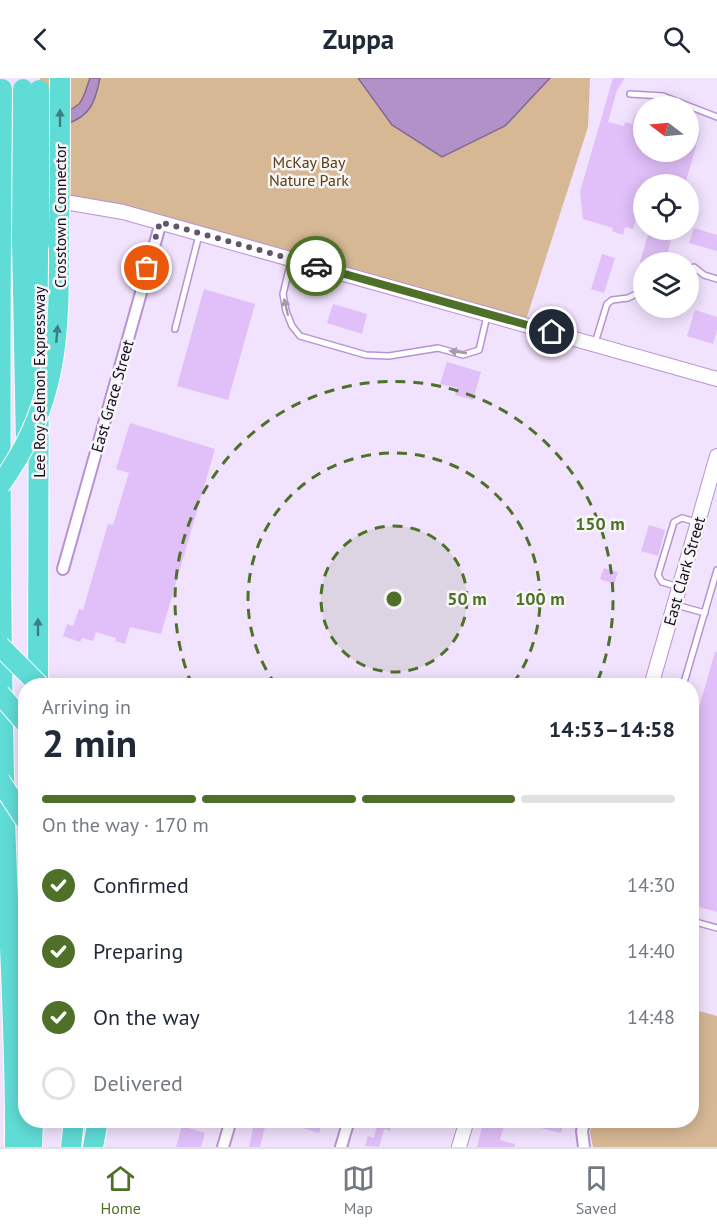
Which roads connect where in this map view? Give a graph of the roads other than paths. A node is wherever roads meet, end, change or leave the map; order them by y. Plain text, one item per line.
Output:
1 (60, 78) edge
2 (2, 83) edge
3 (31, 84) edge
4 (630, 94) dead end
5 (717, 117) edge
6 (0, 191) edge
7 (160, 222) junction
8 (199, 233) junction
9 (2, 234) edge
10 (291, 259) junction
11 (699, 271) edge
12 (717, 279) edge
13 (633, 296) edge
14 (488, 314) junction
15 (175, 329) dead end
16 (594, 344) junction
17 (717, 379) edge
18 (717, 456) edge
19 (714, 477) edge
20 (0, 484) edge
21 (698, 522) junction
22 (63, 569) dead end
23 (717, 570) edge
24 (679, 587) junction
25 (674, 604) junction
26 (705, 613) junction
27 (0, 646) edge
28 (31, 678) edge
29 (39, 678) edge
30 (653, 678) edge
31 (685, 678) edge
32 (1, 692) edge
33 (18, 713) edge
34 (0, 781) edge
35 (18, 809) edge
36 (699, 923) edge
37 (717, 928) edge
38 (33, 1128) edge
39 (97, 1128) edge
40 (102, 1128) edge
41 (229, 1128) edge
42 (347, 1128) edge
43 (465, 1128) edge
44 (583, 1128) edge
45 (15, 1147) edge
46 (32, 1147) edge
47 (93, 1147) edge
48 (103, 1147) edge
49 (223, 1147) edge
50 (342, 1147) edge
51 (459, 1147) edge
52 (584, 1147) edge

20 -> 1 highway, Crosstown Connector, bridge
2 - 9 highway, bridge
29 -> 3 highway, Lee Roy Selmon Expressway, bridge
4 - 5 lane
6 - 7 street
7 - 8 street
7 - 22 street, East Grace Street
8 - 10 street
8 - 15 lane
9 - 32 highway
10 - 14 street
14 -> 10 lane
11 - 12 lane
13 - 16 lane
14 - 16 street
16 - 17 street
18 - 19 street, East Clark Street
19 - 21 street, East Clark Street
21 - 24 street, East Clark Street
21 - 24 lane
23 - 26 lane
24 - 25 street, East Clark Street
25 - 26 lane
25 - 30 street, East Clark Street
26 - 31 lane
27 - 28 highway, bridge
32 - 33 highway, bridge
32 - 45 highway, bridge
34 - 35 highway, bridge
36 - 37 lane
38 - 46 highway
39 - 47 highway
40 - 48 highway
41 - 49 street
42 - 50 street
43 - 51 street
44 - 52 street

